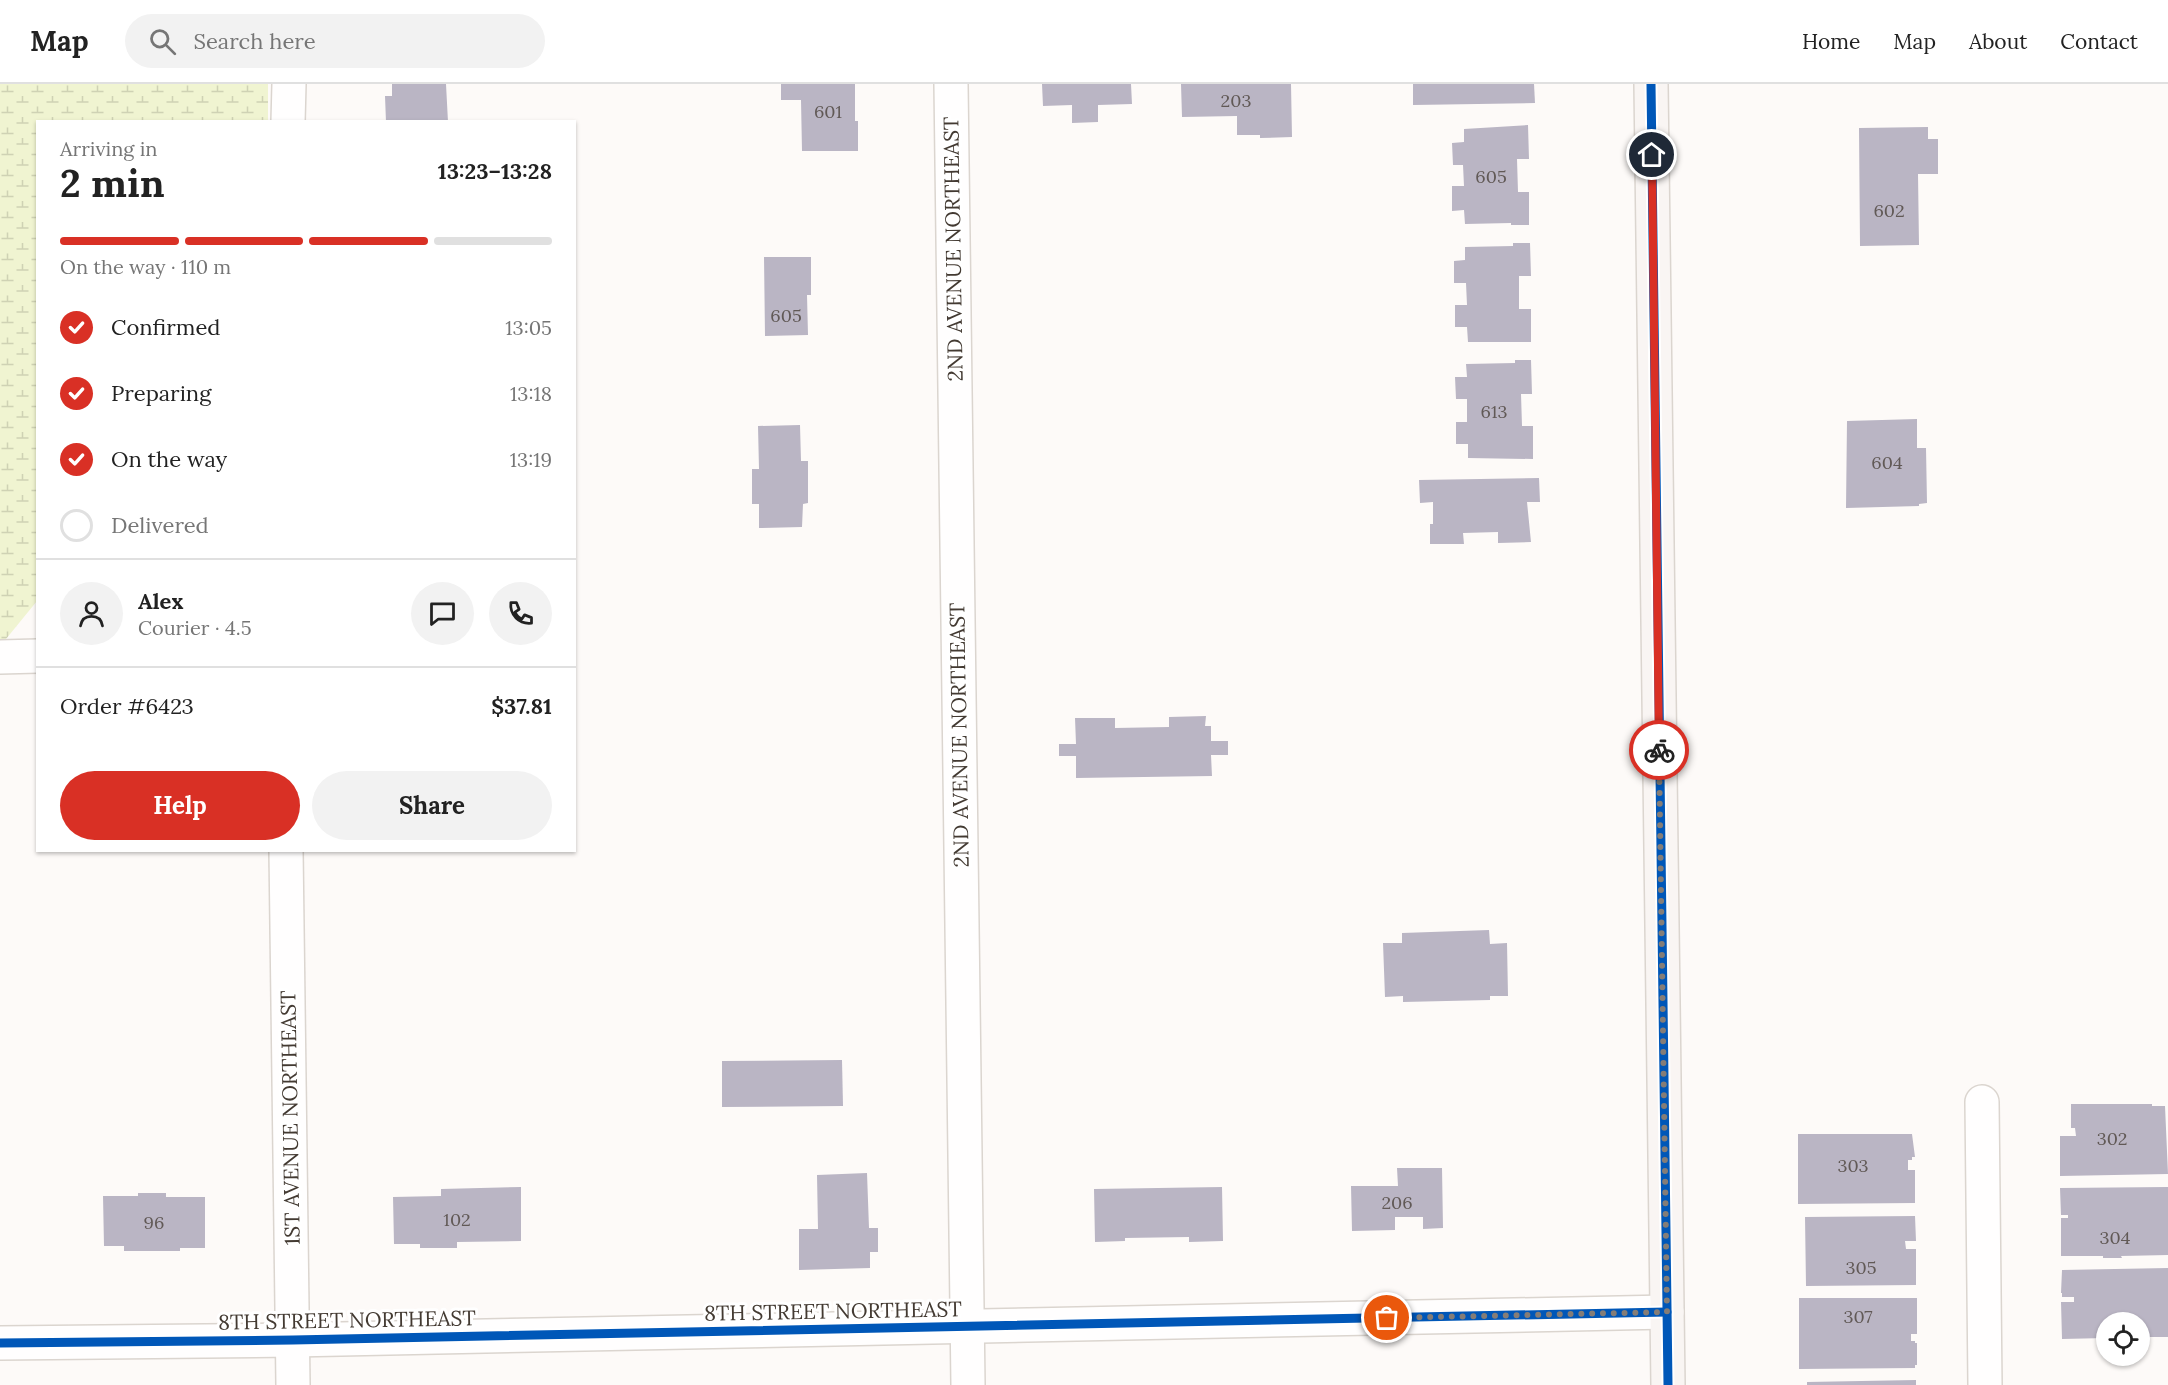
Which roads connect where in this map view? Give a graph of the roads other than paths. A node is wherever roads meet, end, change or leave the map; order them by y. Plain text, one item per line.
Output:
1 (289, 84) edge
2 (951, 84) edge
3 (1651, 84) edge
4 (288, 120) edge
5 (36, 656) edge
6 (0, 657) edge
7 (286, 852) edge
8 (1982, 1102) dead end
9 (1667, 1312) junction
10 (967, 1327) junction
11 (293, 1340) junction
12 (0, 1343) edge
13 (293, 1385) edge
14 (968, 1385) edge
15 (1668, 1385) edge
16 (1985, 1385) edge

1 - 4 street
2 - 10 street, 2ND AVENUE NORTHEAST
3 - 9 street
5 - 6 street
7 - 11 street, 1ST AVENUE NORTHEAST
8 - 16 street
9 - 10 street, 8TH STREET NORTHEAST
9 - 15 street
10 - 11 street, 8TH STREET NORTHEAST
10 - 14 street, 2ND AVENUE NORTHEAST
11 - 12 street, 8TH STREET NORTHEAST
11 - 13 street, 1ST AVENUE NORTHEAST

